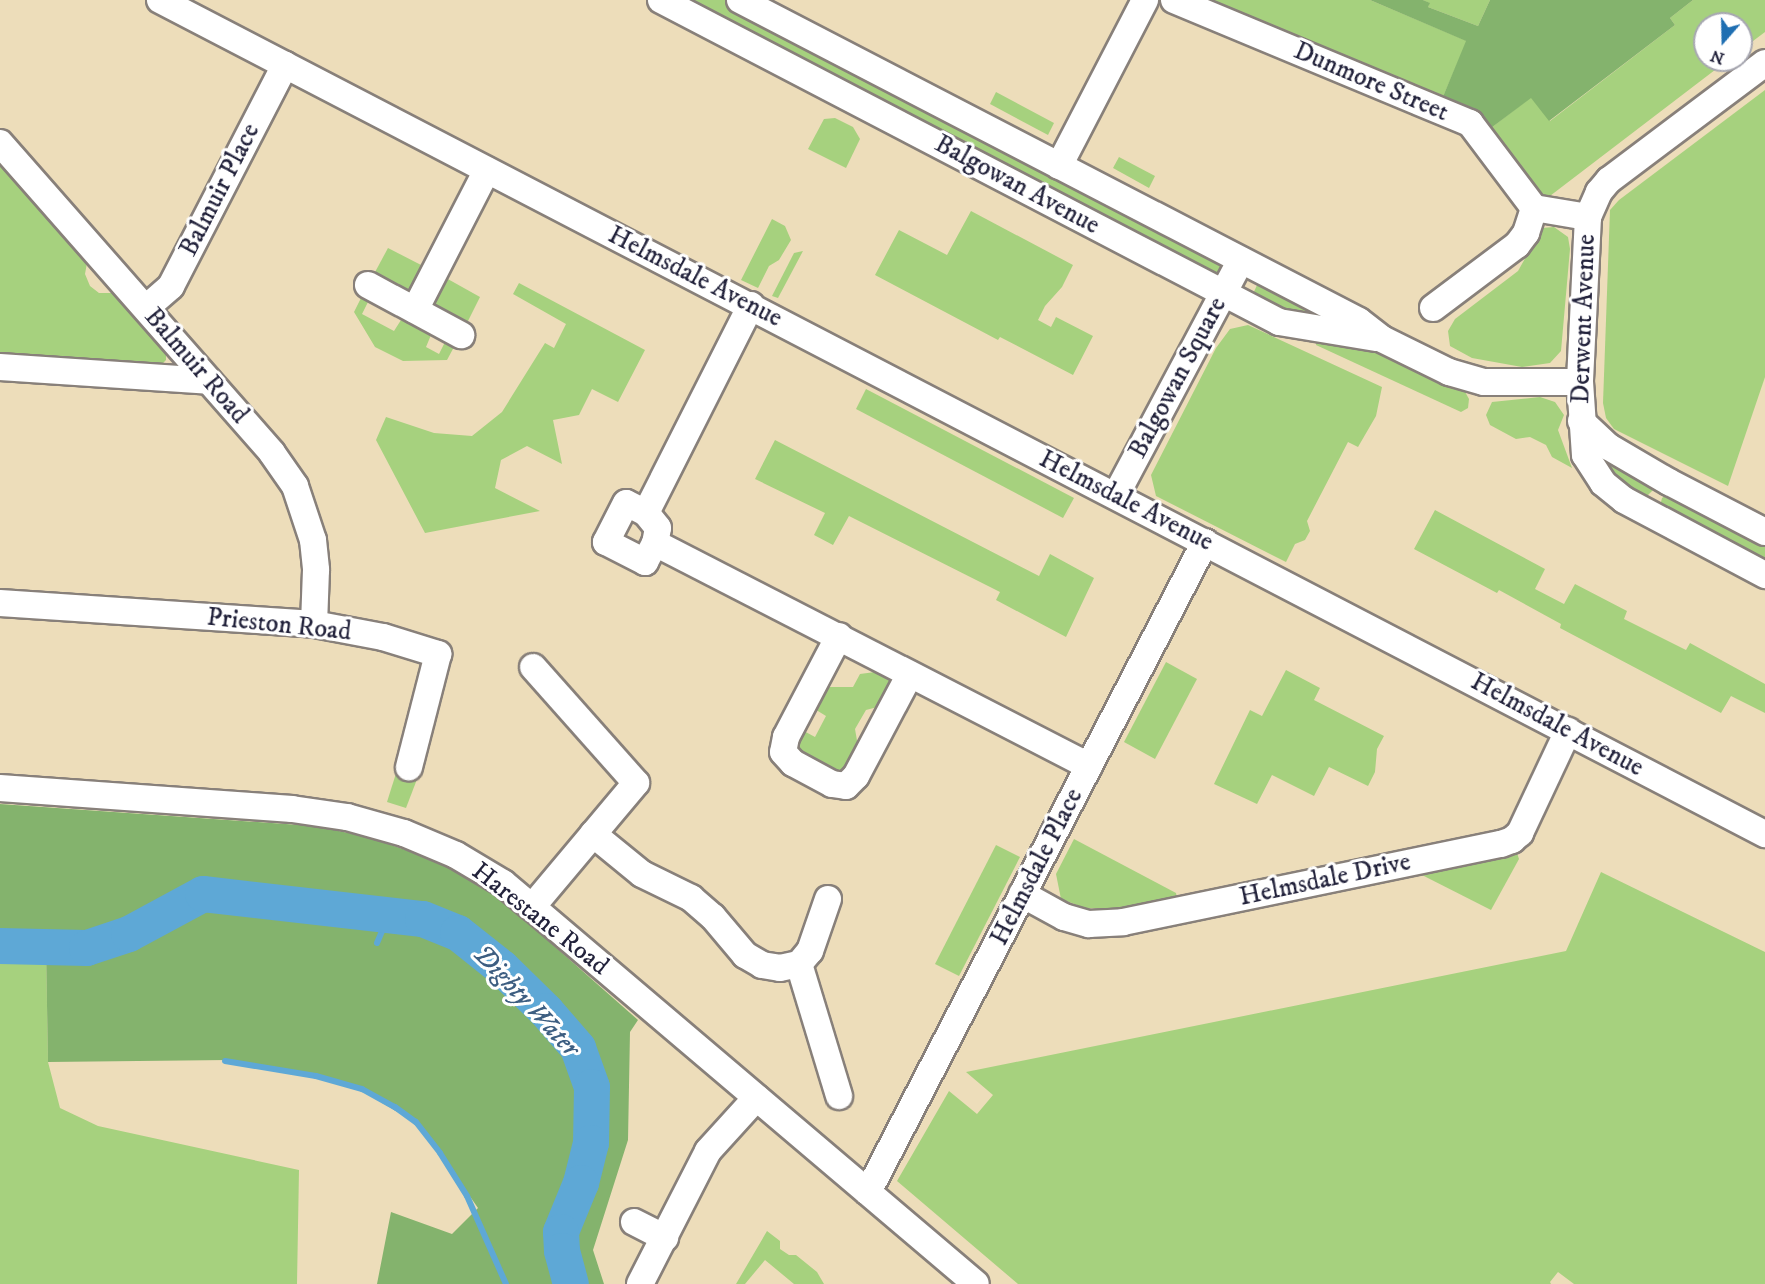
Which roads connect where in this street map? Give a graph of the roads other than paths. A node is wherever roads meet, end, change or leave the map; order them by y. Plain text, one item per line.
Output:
1 (160, 0) edge
2 (661, 0) edge
3 (740, 0) edge
4 (1145, 0) edge
5 (1174, 0) edge
6 (1765, 63) edge
7 (285, 65) junction
8 (0, 142) edge
9 (1059, 166) junction
10 (487, 170) junction
11 (1534, 208) junction
12 (1588, 217) junction
13 (1241, 260) junction
14 (368, 285) dead end
15 (1223, 293) junction
16 (751, 305) junction
17 (146, 308) junction
18 (1433, 309) dead end
19 (415, 310) junction
20 (461, 334) dead end
21 (1382, 339) junction
22 (0, 367) edge
23 (209, 381) junction
24 (1580, 381) junction
25 (1581, 421) junction
26 (1669, 482) junction
27 (1116, 495) junction
28 (646, 513) junction
29 (1652, 516) junction
30 (1765, 532) edge
31 (1205, 542) junction
32 (655, 543) junction
33 (1765, 575) edge
34 (0, 603) edge
35 (314, 624) junction
36 (839, 636) junction
37 (533, 666) dead end
38 (910, 674) junction
39 (1569, 732) junction
40 (1089, 766) junction
41 (409, 767) dead end
42 (0, 788) edge
43 (593, 834) junction
44 (1765, 834) edge
45 (1022, 894) junction
46 (828, 899) dead end
47 (532, 907) junction
48 (799, 964) junction
49 (839, 1096) dead end
50 (756, 1098) junction
51 (868, 1192) junction
52 (634, 1222) dead end
53 (665, 1238) junction
54 (640, 1284) edge
55 (976, 1284) edge

1 - 7 street, Helmsdale Avenue
2 - 15 street, Balgowan Avenue
3 - 9 street, Balgowan Avenue
4 - 9 street
5 - 11 street, Dunmore Street
6 - 12 street, Derwent Avenue
7 - 10 street, Helmsdale Avenue
7 - 17 street, Balmuir Place
8 - 17 street, Balmuir Road
9 - 13 street, Balgowan Avenue
10 - 16 street, Helmsdale Avenue
10 - 19 street
11 - 12 street, Derwent Avenue
11 - 18 street
12 - 24 street, Derwent Avenue
13 - 15 street, Balgowan Square
13 - 21 street, Balgowan Avenue
14 - 19 street
15 - 21 street, Balgowan Avenue
15 - 27 street, Balgowan Square
16 - 27 street, Helmsdale Avenue
16 - 28 street
17 - 23 street, Balmuir Road
19 - 20 street
21 - 24 street, Balgowan Avenue
22 - 23 street
23 - 35 street, Balmuir Road
24 - 25 street, Derwent Avenue
25 - 26 street
25 - 29 street
26 - 29 street
26 - 30 street
27 - 31 street, Helmsdale Avenue
28 - 32 street
28 - 32 street
29 - 33 street
31 - 39 street, Helmsdale Avenue
31 - 40 street, Helmsdale Place
32 - 36 street
34 - 35 street, Prieston Road
35 - 41 street, Prieston Road
36 - 38 street
36 - 38 street
37 - 43 street
38 - 40 street
39 - 44 street, Helmsdale Avenue
39 - 45 street, Helmsdale Drive
40 - 45 street, Helmsdale Place
42 - 47 street, Harestane Road
43 - 47 street
43 - 48 street
45 - 51 street, Helmsdale Place
46 - 48 street
47 - 50 street, Harestane Road
48 - 49 street
50 - 51 street, Harestane Road
50 - 53 street
51 - 55 street, Harestane Road
52 - 53 street
53 - 54 street

